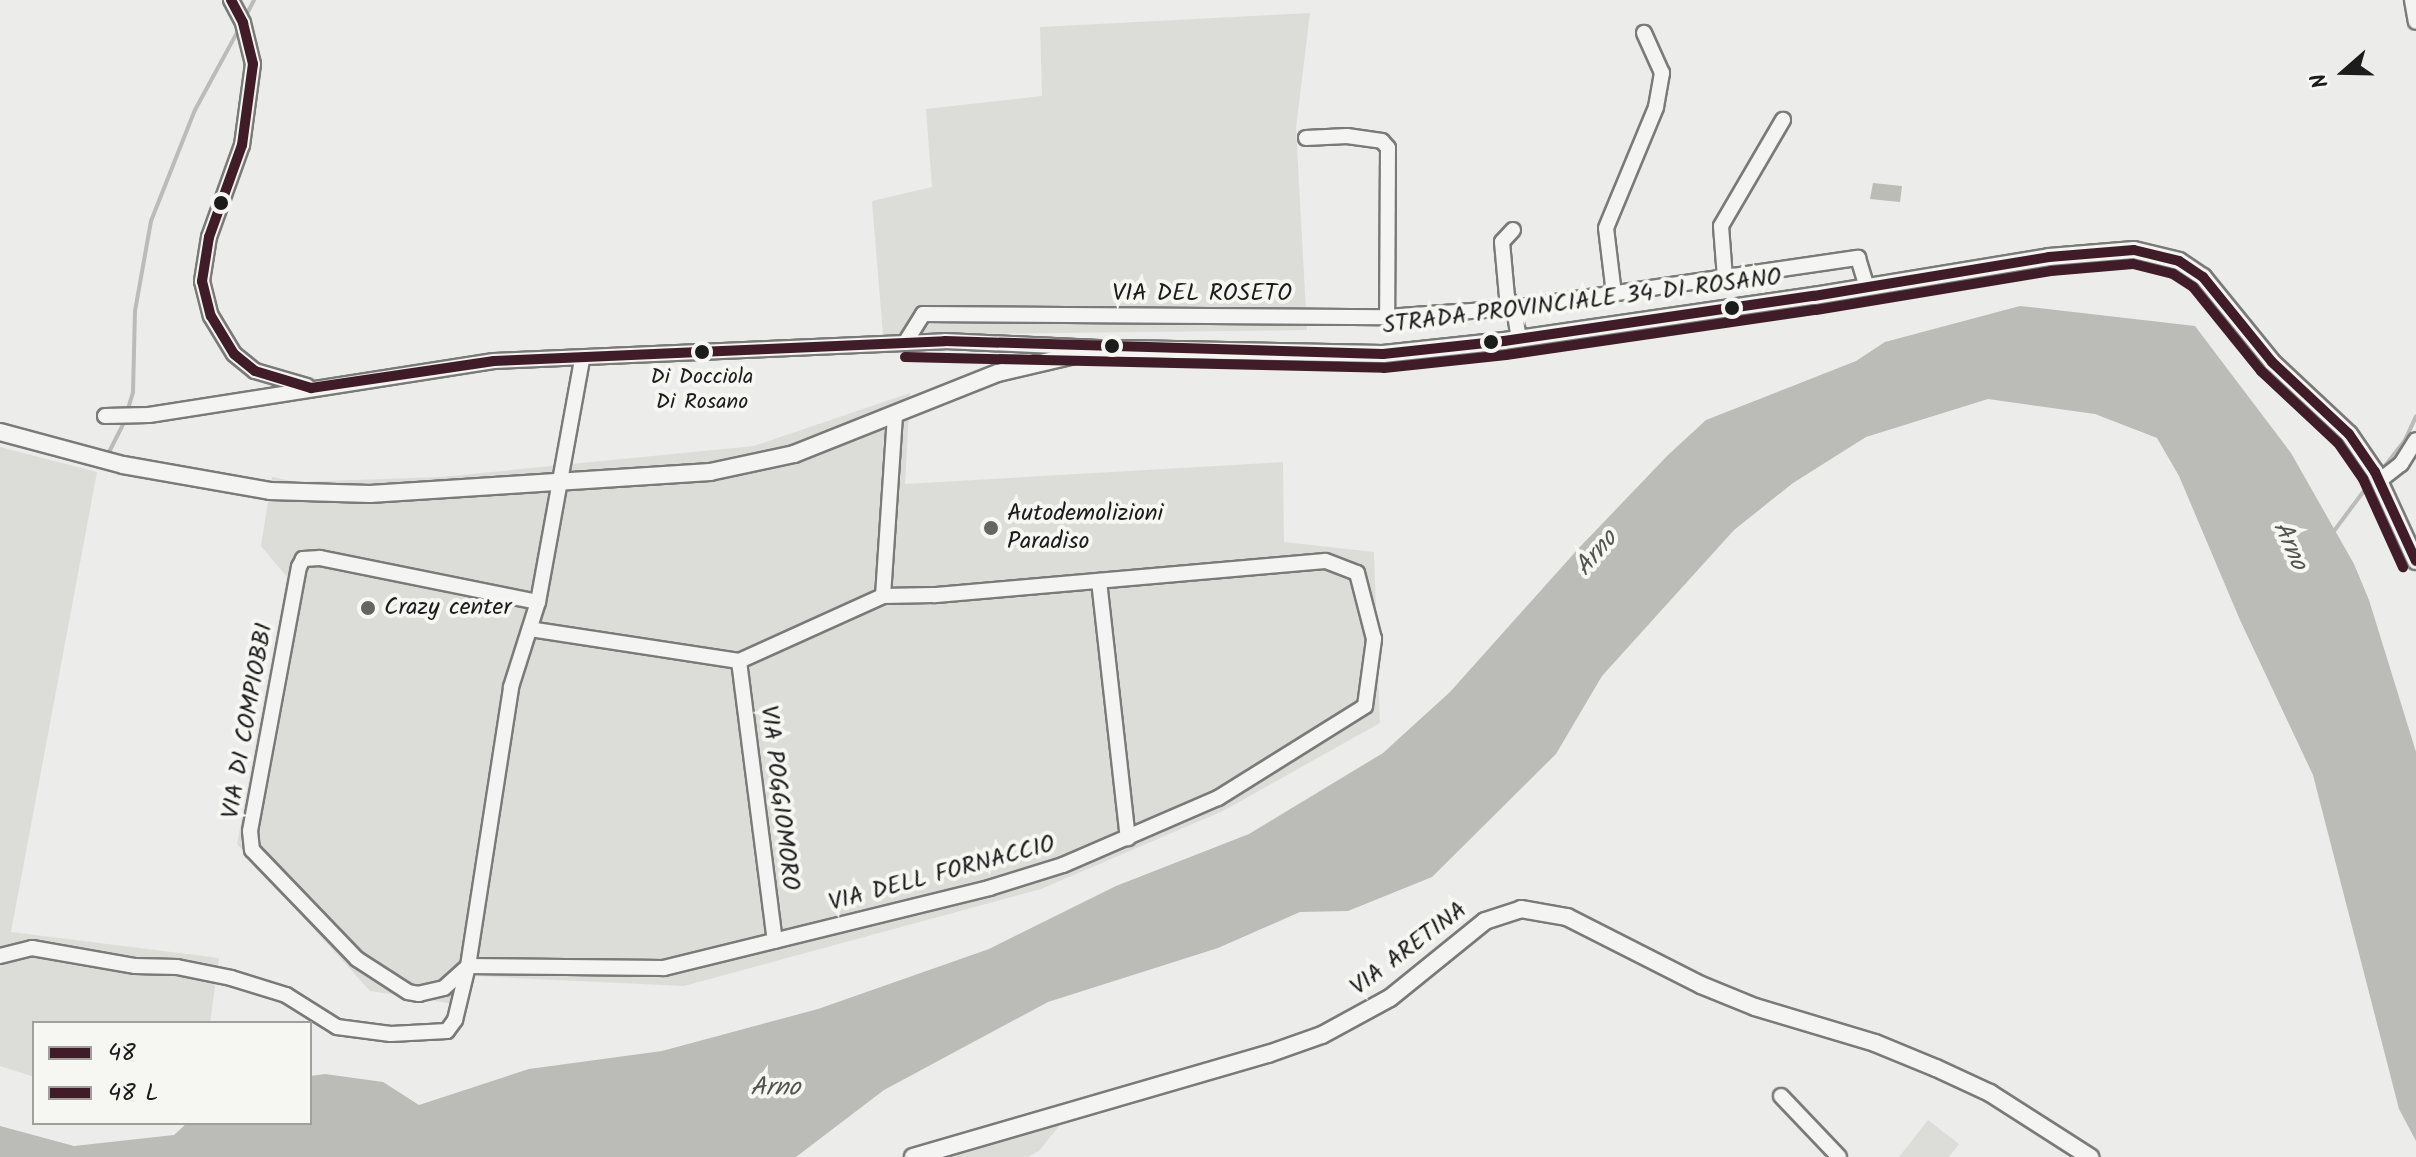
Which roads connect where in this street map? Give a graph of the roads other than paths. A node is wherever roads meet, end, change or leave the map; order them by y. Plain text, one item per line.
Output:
1 (231, 0) edge
2 (2412, 0) edge
3 (2416, 22) edge
4 (1644, 33) dead end
5 (1783, 120) dead end
6 (1306, 138) dead end
7 (1513, 230) dead end
8 (1725, 278) junction
9 (1867, 287) junction
10 (1614, 294) junction
11 (1514, 308) junction
12 (1387, 317) junction
13 (1519, 339) junction
14 (905, 343) junction
15 (1124, 349) junction
16 (582, 360) junction
17 (311, 388) junction
18 (895, 414) junction
19 (105, 416) dead end
20 (0, 432) edge
21 (2416, 440) edge
22 (2377, 477) junction
23 (560, 484) junction
24 (2416, 561) edge
25 (1099, 581) junction
26 (883, 596) junction
27 (538, 602) junction
28 (530, 629) junction
29 (739, 661) junction
30 (1128, 838) junction
31 (775, 941) junction
32 (0, 956) edge
33 (468, 966) junction
34 (1781, 1096) dead end
35 (913, 1157) edge
36 (1839, 1157) edge
37 (2090, 1157) edge

1 - 17 street
2 - 3 street
4 - 10 street
5 - 8 street
6 - 12 street
7 - 11 street
8 - 9 street, VIA DEL ROSETO
8 - 10 street, VIA DEL ROSETO
9 - 13 main road, STRADA PROVINCIALE 34 DI ROSANO
9 - 22 main road, STRADA PROVINCIALE 34 DI ROSANO
10 - 11 street, VIA DEL ROSETO
11 - 12 street, VIA DEL ROSETO
11 - 13 street
12 - 14 street, VIA DEL ROSETO
13 - 15 main road, STRADA PROVINCIALE 34 DI ROSANO
14 - 15 street
14 - 16 street
15 - 18 main road, STRADA PROVINCIALE 34 DI ROSANO
16 - 17 street
16 - 23 street
17 - 19 street
18 - 23 main road, STRADA PROVINCIALE 34 DI ROSANO
18 - 26 street
20 - 23 main road, STRADA PROVINCIALE 34 DI ROSANO
21 - 22 street
22 - 24 main road, STRADA PROVINCIALE 34 DI ROSANO
23 - 27 street
25 - 26 street, VIA DELL FORNACCIO
25 - 30 street
25 - 30 street, VIA DELL FORNACCIO
26 - 29 street
27 - 28 street
27 - 33 street, VIA DI COMPIOBBI
28 - 29 street
28 - 33 street
29 - 31 street, VIA POGGIOMORO
30 - 31 street, VIA DELL FORNACCIO
31 - 33 street, VIA DELL FORNACCIO
32 - 33 street
34 - 36 street
35 - 37 main road, VIA ARETINA

